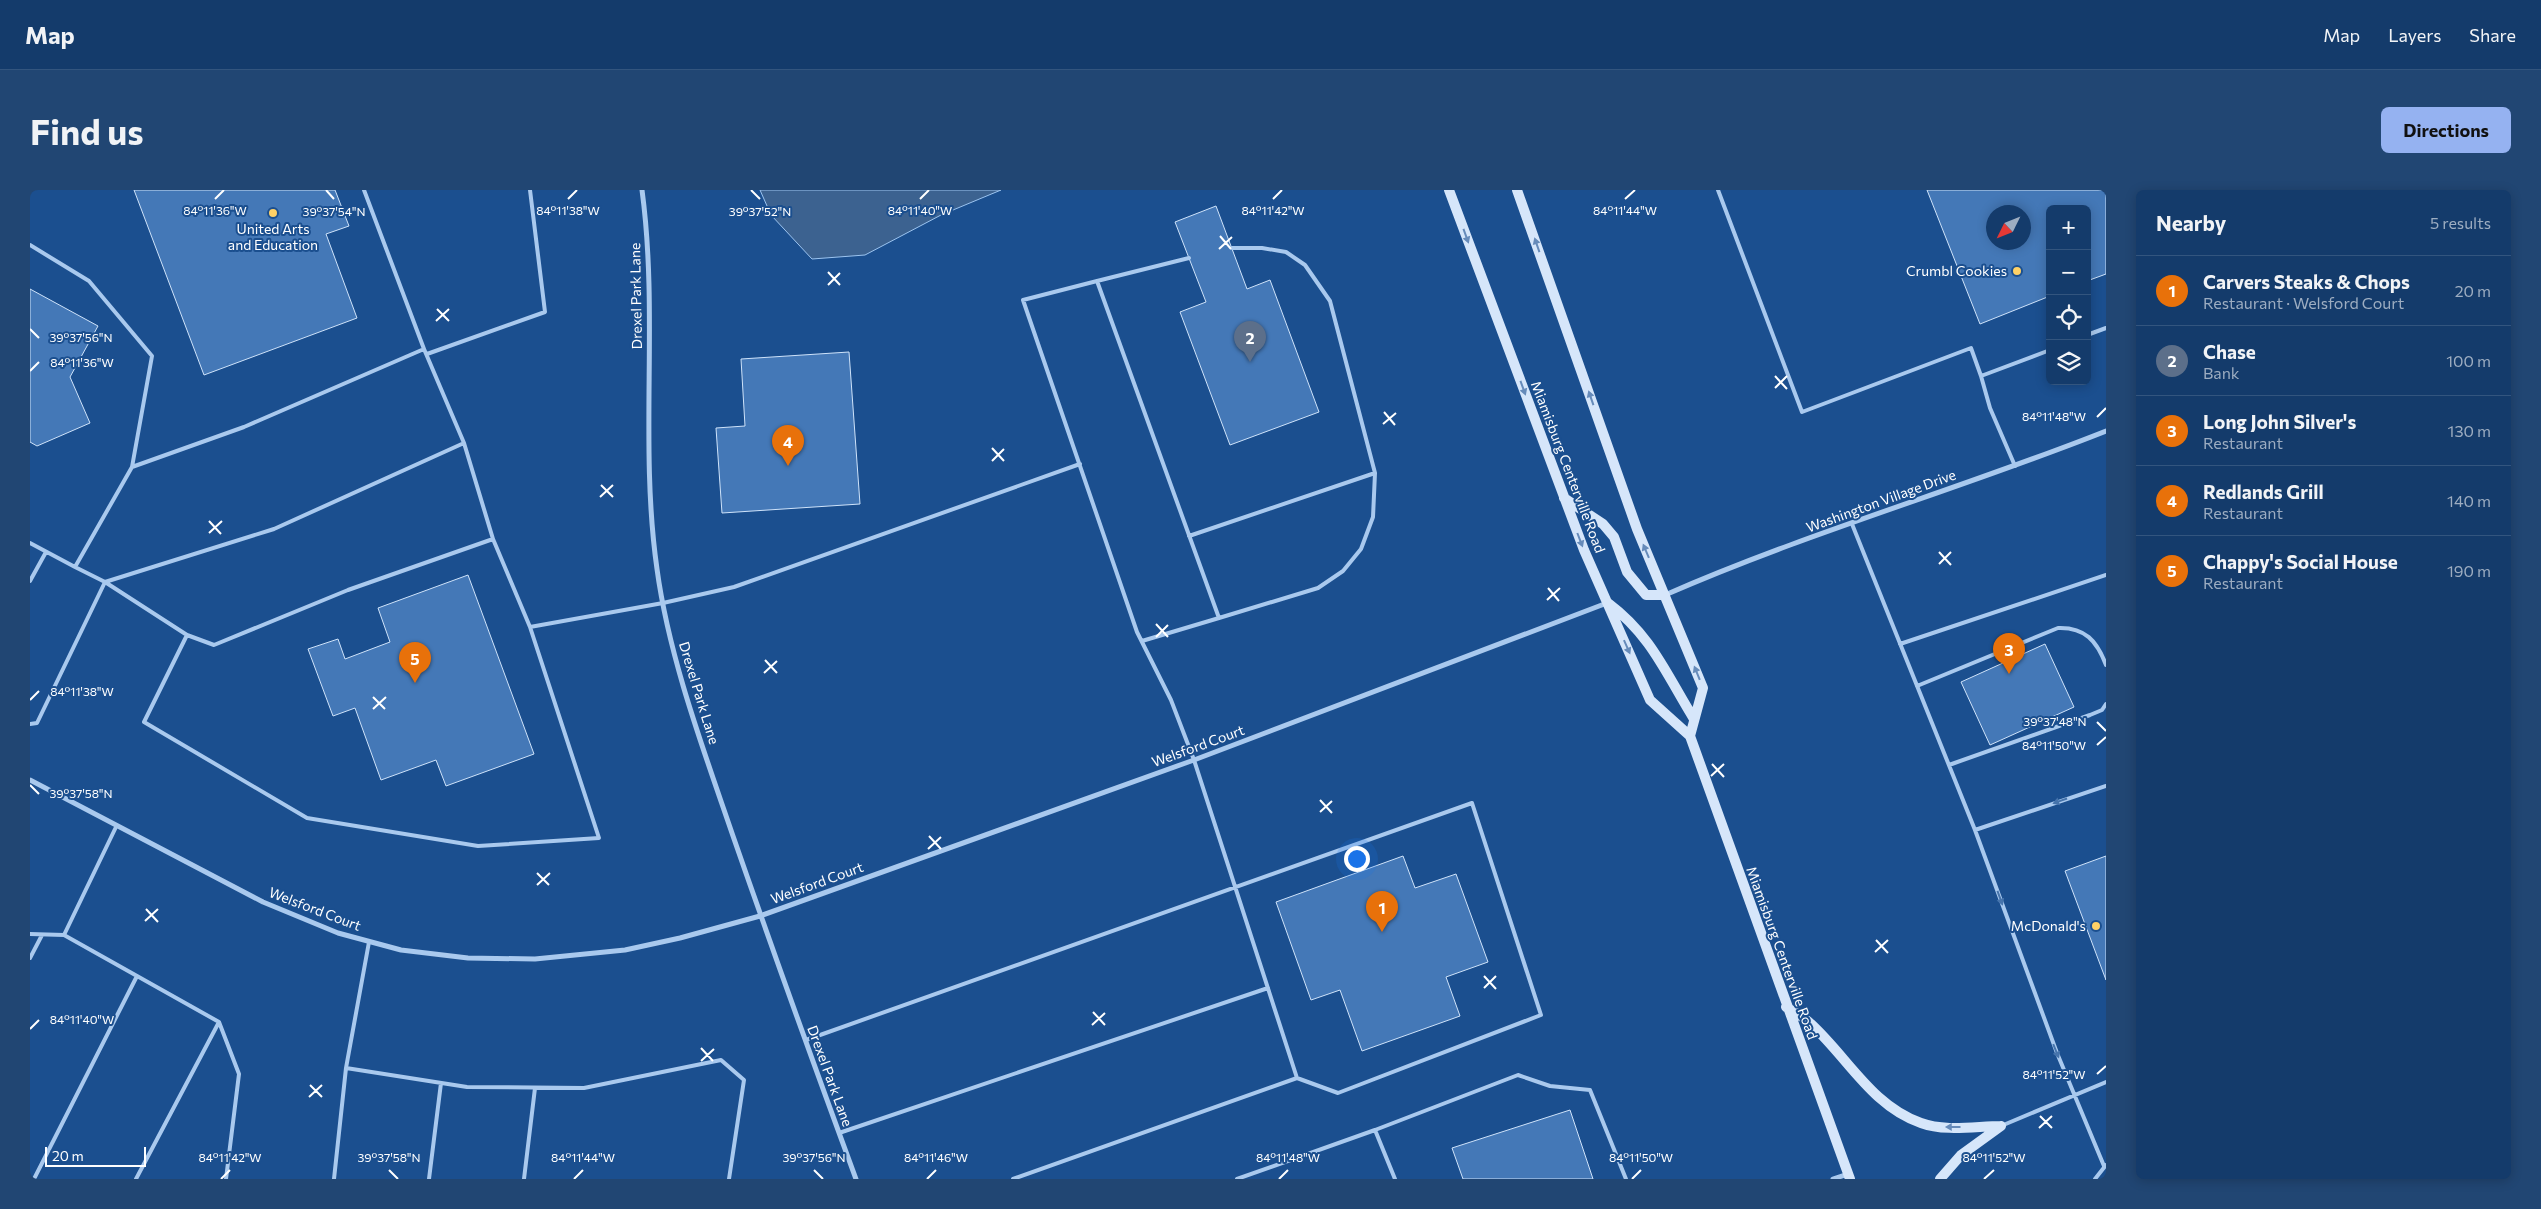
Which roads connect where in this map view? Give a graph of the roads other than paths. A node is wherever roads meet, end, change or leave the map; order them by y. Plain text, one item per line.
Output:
1 (364, 190) edge
2 (530, 190) edge
3 (642, 190) edge
4 (1450, 190) edge
5 (1518, 190) edge
6 (1718, 190) edge
7 (30, 245) edge
8 (1232, 248) dead end
9 (1189, 258) dead end
10 (1097, 281) junction
11 (2106, 328) edge
12 (2091, 334) edge
13 (424, 349) junction
14 (2046, 352) edge
15 (427, 354) junction
16 (1981, 376) junction
17 (2106, 431) edge
18 (464, 443) junction
19 (1080, 464) junction
20 (2015, 466) junction
21 (132, 467) junction
22 (1375, 474) junction
23 (1564, 498) junction
24 (1852, 524) junction
25 (1189, 536) junction
26 (493, 539) junction
27 (30, 544) edge
28 (46, 552) junction
29 (75, 567) junction
30 (2106, 575) edge
31 (30, 581) edge
32 (105, 582) junction
33 (1665, 596) junction
34 (1608, 602) junction
35 (663, 603) junction
36 (1219, 618) junction
37 (530, 627) junction
38 (187, 635) junction
39 (1142, 642) junction
40 (1900, 644) junction
41 (2106, 665) edge
42 (1917, 686) junction
43 (2106, 704) edge
44 (1694, 719) junction
45 (30, 724) edge
46 (1690, 736) junction
47 (1194, 760) junction
48 (1949, 765) junction
49 (30, 780) edge
50 (2106, 786) edge
51 (116, 826) junction
52 (1975, 830) junction
53 (1236, 888) junction
54 (760, 916) junction
55 (30, 934) edge
56 (42, 934) junction
57 (64, 935) junction
58 (369, 942) junction
59 (30, 958) edge
60 (137, 976) junction
61 (1268, 988) junction
62 (1786, 1007) junction
63 (219, 1022) junction
64 (806, 1040) junction
65 (346, 1068) junction
66 (1296, 1078) junction
67 (2106, 1082) edge
68 (441, 1083) junction
69 (535, 1088) junction
70 (2076, 1094) junction
71 (2002, 1126) junction
72 (1375, 1130) junction
73 (839, 1133) junction
74 (2105, 1166) edge
75 (1850, 1177) edge
76 (34, 1179) edge
77 (136, 1179) edge
78 (226, 1179) edge
79 (334, 1179) edge
80 (429, 1179) edge
81 (524, 1179) edge
82 (729, 1179) edge
83 (856, 1179) edge
84 (1013, 1179) edge
85 (1237, 1179) edge
86 (1396, 1179) edge
87 (1626, 1179) edge
88 (1833, 1179) edge
89 (1940, 1179) edge
90 (2095, 1179) edge

1 - 13 lane
2 - 15 lane
3 - 35 street, Drexel Park Lane
4 -> 23 main road, Miamisburg Centerville Road
33 -> 5 main road
6 - 16 lane
7 - 21 lane
8 - 22 lane
9 - 10 lane
10 - 19 lane
10 - 25 lane
11 - 12 lane
13 - 15 lane
13 - 21 lane
14 - 16 lane
15 - 18 lane
16 - 20 lane
17 - 20 street, Washington Village Drive
18 - 26 lane
18 - 32 lane
19 - 35 lane
19 - 39 lane
20 - 24 street, Washington Village Drive
21 - 29 lane
22 - 25 lane
22 - 36 lane
23 - 33 main road
23 -> 34 main road, Miamisburg Centerville Road
24 - 33 street, Washington Village Drive
24 - 40 lane
25 - 36 lane
26 - 37 lane
26 - 38 lane
27 - 28 lane
28 - 29 lane
28 - 31 lane
29 - 32 lane
30 - 40 lane
32 - 38 lane
32 - 45 lane
44 -> 33 main road
34 - 44 main road
34 -> 46 main road, Miamisburg Centerville Road
34 - 47 street, Welsford Court
35 - 37 lane
35 - 54 street, Drexel Park Lane
36 - 39 lane
37 - 38 lane
39 - 47 lane
40 - 42 lane
41 - 42 lane
42 - 48 lane
43 - 48 lane
44 - 46 main road
46 - 62 main road, Miamisburg Centerville Road
47 - 53 lane
47 - 54 street, Welsford Court
48 - 52 lane
49 - 51 street, Welsford Court
50 -> 52 lane
51 - 57 lane
51 - 58 street, Welsford Court
52 -> 70 lane
53 - 61 lane
53 - 64 lane
53 - 66 lane
54 - 58 street, Welsford Court
54 - 64 street, Drexel Park Lane
55 - 56 lane
56 - 57 lane
56 - 59 lane
57 - 60 lane
58 - 65 lane
60 - 63 lane
60 - 76 lane
61 - 66 lane
61 - 73 lane
71 -> 62 main road
62 - 75 main road, Miamisburg Centerville Road
63 - 77 lane
63 - 78 lane
64 - 73 street, Drexel Park Lane
65 - 68 lane
65 - 79 lane
66 - 84 lane
67 - 70 lane
68 - 69 lane
68 - 80 lane
69 - 81 lane
69 - 82 lane
70 - 71 lane
70 - 74 lane
71 - 89 main road
72 - 85 lane
72 - 86 lane
72 - 87 lane
73 - 83 street, Drexel Park Lane
74 - 90 lane
75 - 88 street

